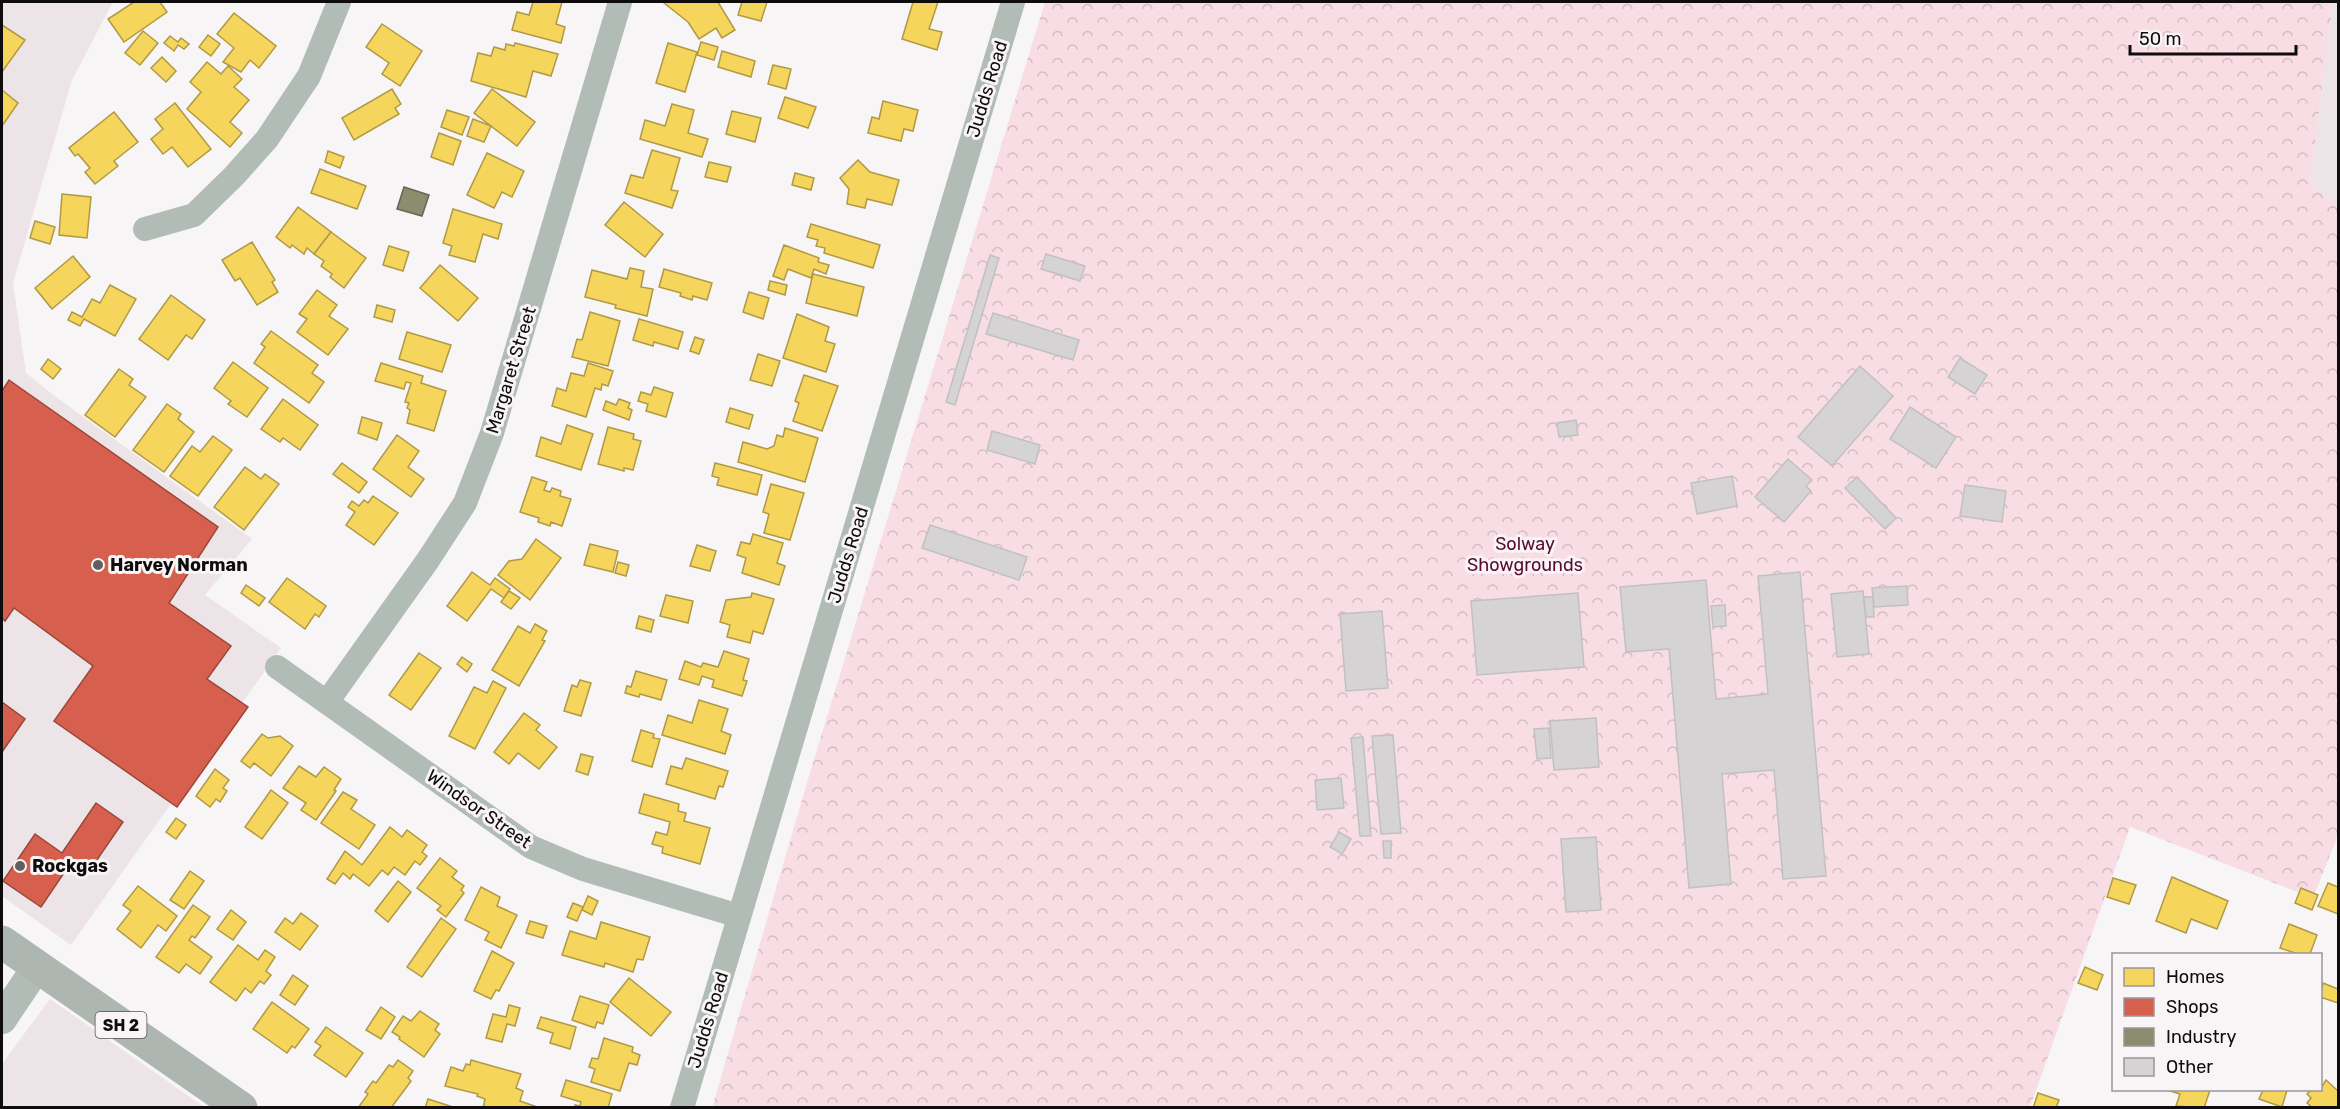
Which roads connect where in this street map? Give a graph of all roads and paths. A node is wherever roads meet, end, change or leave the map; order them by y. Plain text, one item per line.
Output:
1 (339, 2) edge
2 (620, 2) edge
3 (1013, 2) edge
4 (145, 229) dead end
5 (277, 667) dead end
6 (327, 702) junction
7 (740, 916) junction
8 (2, 942) edge
9 (37, 967) junction
10 (2, 1018) edge
11 (241, 1107) edge
12 (682, 1107) edge

1 - 4 street
2 - 6 street, Margaret Street
3 - 7 street, Judds Road
5 - 6 street, Windsor Street
6 - 7 street, Windsor Street
7 - 12 street, Judds Road
8 - 9 highway, SH 2
9 - 10 street
9 - 11 highway, SH 2

